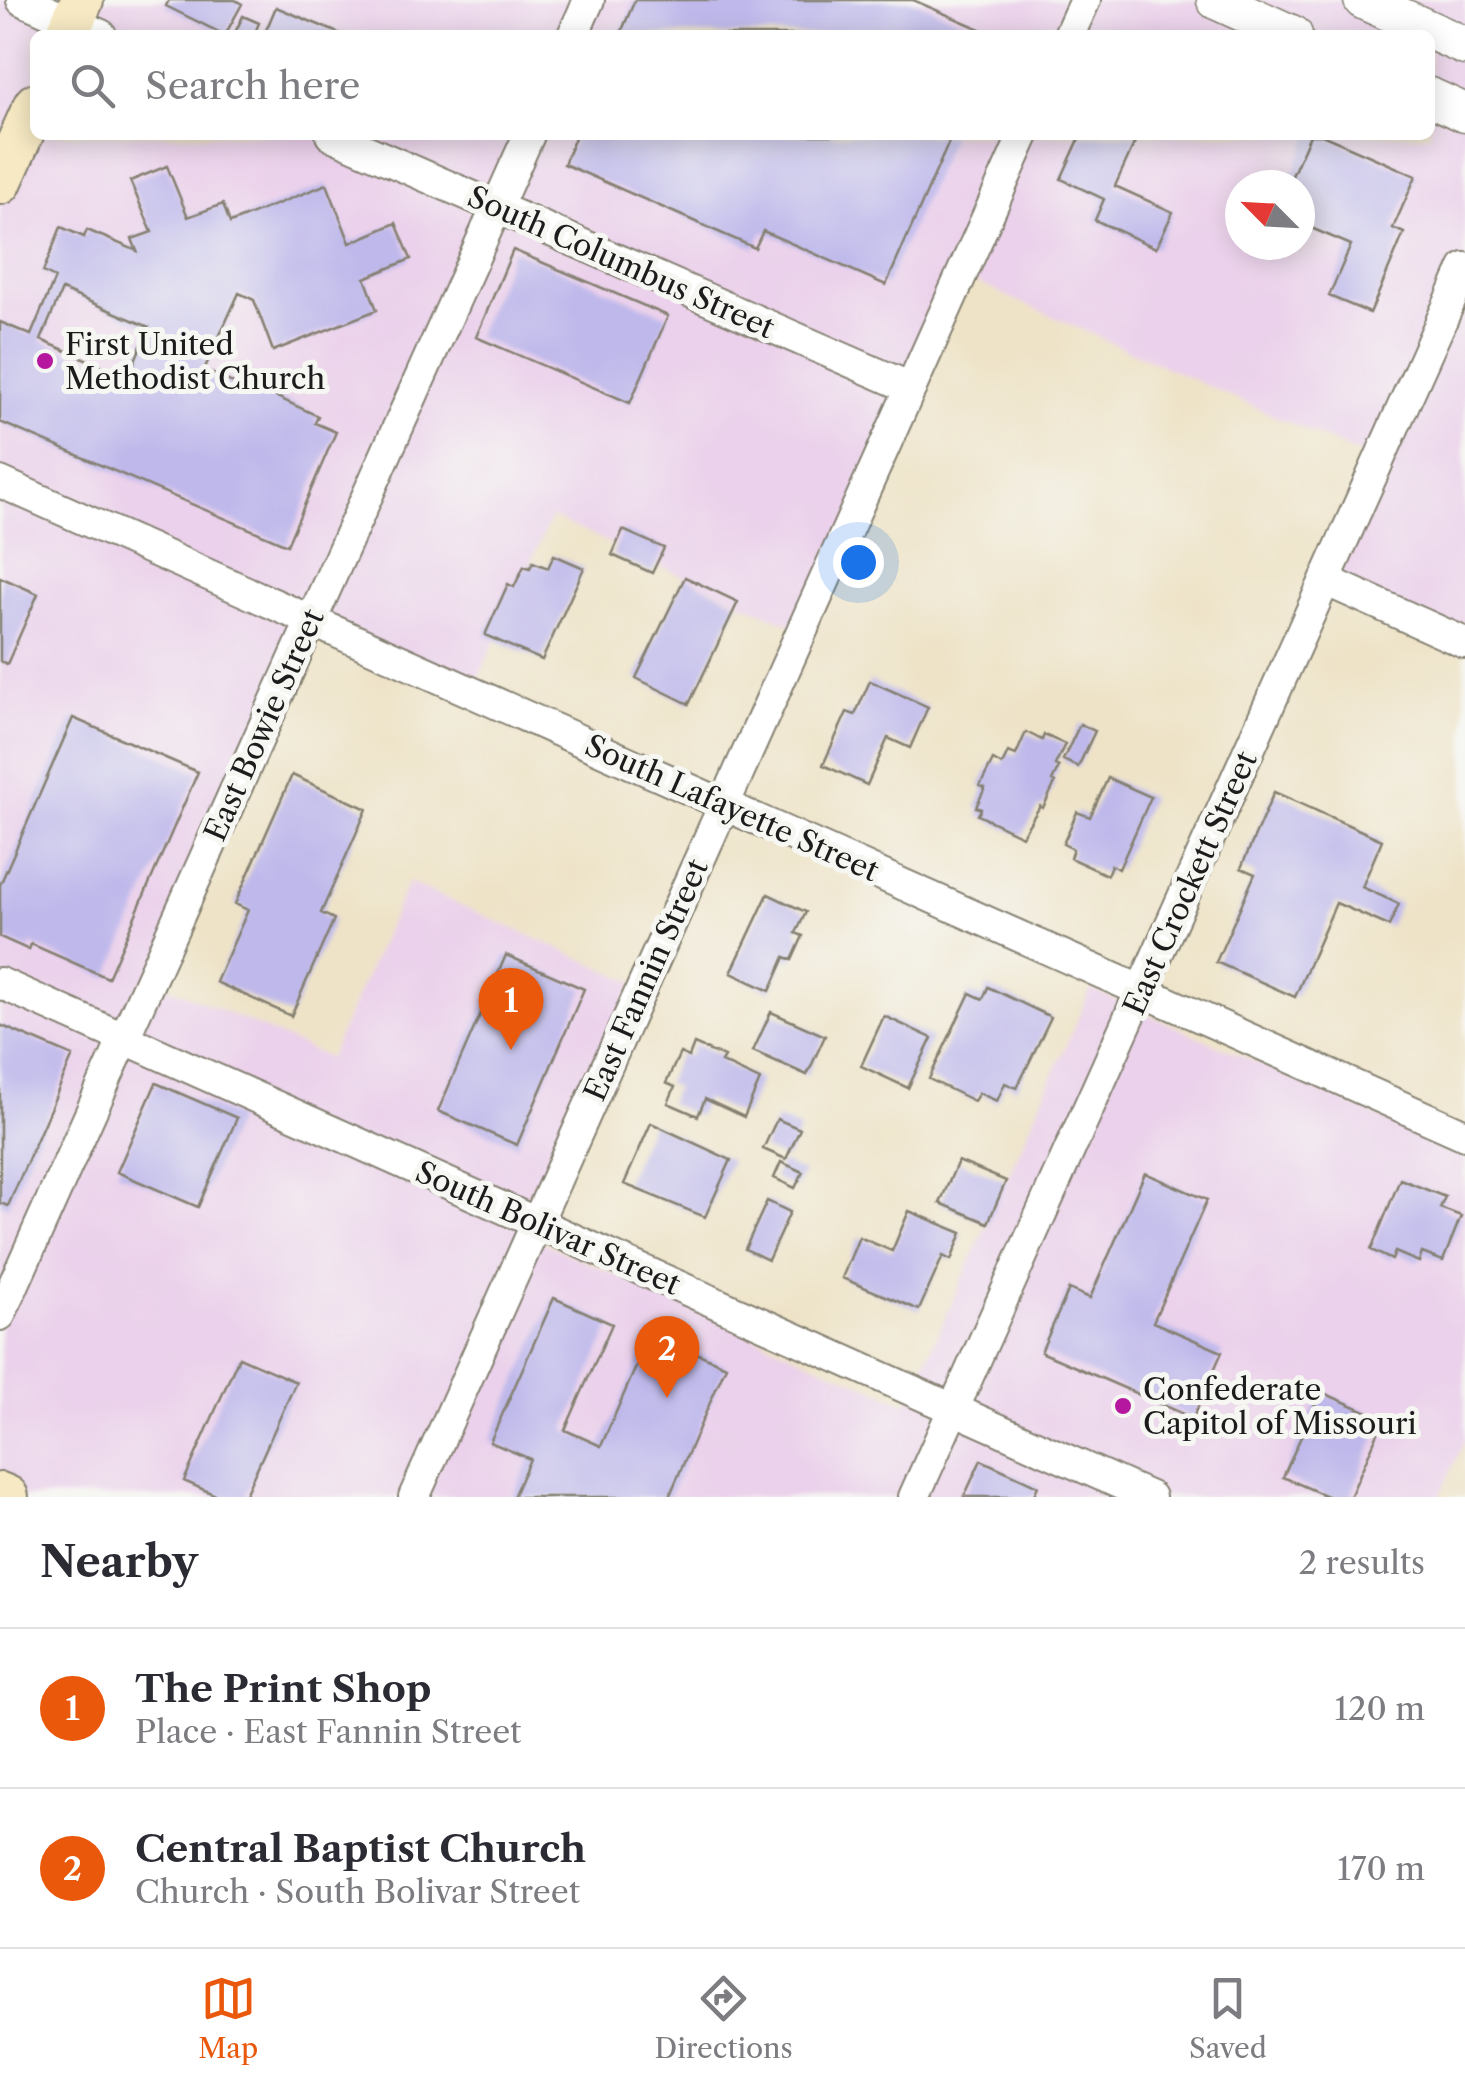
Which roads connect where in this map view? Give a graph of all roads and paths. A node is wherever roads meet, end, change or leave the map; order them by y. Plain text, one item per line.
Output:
1 (22, 0) edge
2 (589, 0) edge
3 (1085, 0) edge
4 (1216, 0) edge
5 (1362, 0) edge
6 (80, 23) edge
7 (576, 30) edge
8 (1071, 30) edge
9 (1282, 30) edge
10 (1429, 30) edge
11 (1435, 33) edge
12 (1465, 46) edge
13 (1435, 99) edge
14 (1465, 113) edge
15 (30, 116) edge
16 (342, 140) edge
17 (527, 140) edge
18 (1022, 140) edge
19 (0, 183) edge
20 (496, 207) junction
21 (1465, 268) edge
22 (911, 388) junction
23 (0, 482) edge
24 (1325, 580) junction
25 (311, 621) junction
26 (1465, 642) edge
27 (724, 805) junction
28 (0, 983) edge
29 (1142, 991) junction
30 (124, 1038) junction
31 (1465, 1134) edge
32 (537, 1223) junction
33 (0, 1315) edge
34 (953, 1408) junction
35 (0, 1494) edge
36 (7, 1497) edge
37 (414, 1497) edge
38 (914, 1497) edge
39 (1150, 1497) edge

1 - 6 street
2 - 7 street
3 - 8 street
4 - 9 street
5 - 10 street
11 - 12 street
13 - 14 street
15 - 19 main road
16 - 20 street, South Columbus Street
17 - 20 street, East Bowie Street
18 - 22 street, East Fannin Street
20 - 22 street, South Columbus Street
20 - 25 street, East Bowie Street
21 - 24 street, East Crockett Street
22 - 27 street, East Fannin Street
23 - 25 street, South Lafayette Street
24 - 26 street
24 - 29 street, East Crockett Street
25 - 27 street, South Lafayette Street
25 - 30 street, East Bowie Street
27 - 29 street, South Lafayette Street
27 - 32 street, East Fannin Street
28 - 30 street, South Bolivar Street
29 - 31 street, South Lafayette Street
29 - 34 street, East Crockett Street
30 - 32 street, South Bolivar Street
30 - 33 street, East Bowie Street
32 - 34 street, South Bolivar Street
32 - 37 street, East Fannin Street
34 - 38 street, East Crockett Street
34 - 39 street, South Bolivar Street
35 - 36 main road

